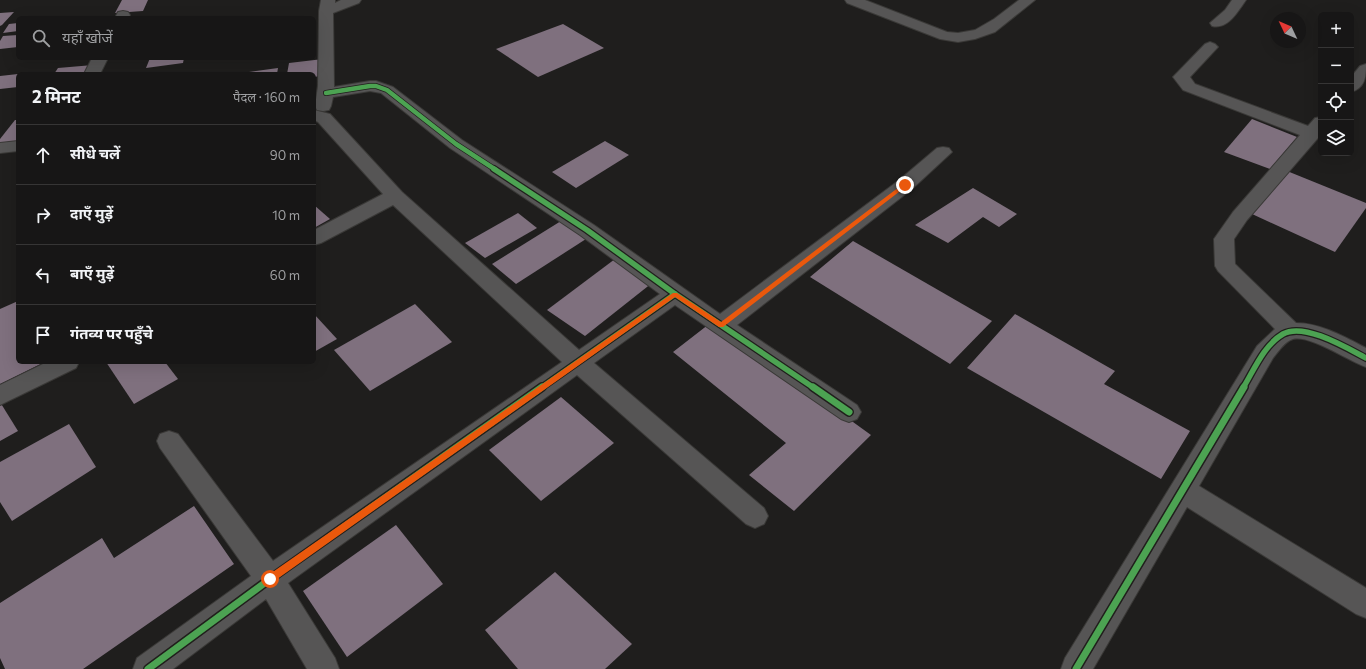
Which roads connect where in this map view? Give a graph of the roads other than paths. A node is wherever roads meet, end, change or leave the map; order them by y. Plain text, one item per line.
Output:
1 (354, 0) edge
2 (852, 0) edge
3 (1028, 0) edge
4 (1239, 0) edge
5 (327, 6) edge
6 (1217, 23) dead end
7 (1210, 47) dead end
8 (99, 60) edge
9 (1366, 69) edge
10 (93, 72) edge
11 (1354, 84) edge
12 (326, 93) junction
13 (317, 116) edge
14 (1316, 128) edge
15 (16, 146) edge
16 (0, 148) edge
17 (943, 152) dead end
18 (395, 196) junction
19 (316, 237) edge
20 (675, 294) junction
21 (721, 326) junction
22 (1291, 331) junction
23 (1366, 358) edge
24 (578, 363) junction
25 (64, 364) edge
26 (0, 396) edge
27 (849, 412) dead end
28 (169, 441) dead end
29 (1182, 490) junction
30 (755, 516) dead end
31 (270, 579) junction
32 (1366, 604) edge
33 (148, 669) edge
34 (324, 669) edge
35 (1076, 669) edge

1 - 5 street
2 - 3 street
4 - 6 street
5 - 12 street
7 - 14 street
8 - 10 street
9 - 11 street
12 - 13 street
12 - 20 street
13 - 18 street
14 - 22 street
15 - 16 street
17 - 21 street
18 - 19 street
18 - 24 street
20 - 21 street
20 - 24 street
21 - 27 street
22 - 23 street
22 - 29 street
24 - 30 street
24 - 31 street
25 - 26 street
28 - 31 street
29 - 32 street
29 - 35 street
31 - 33 street
31 - 34 street

